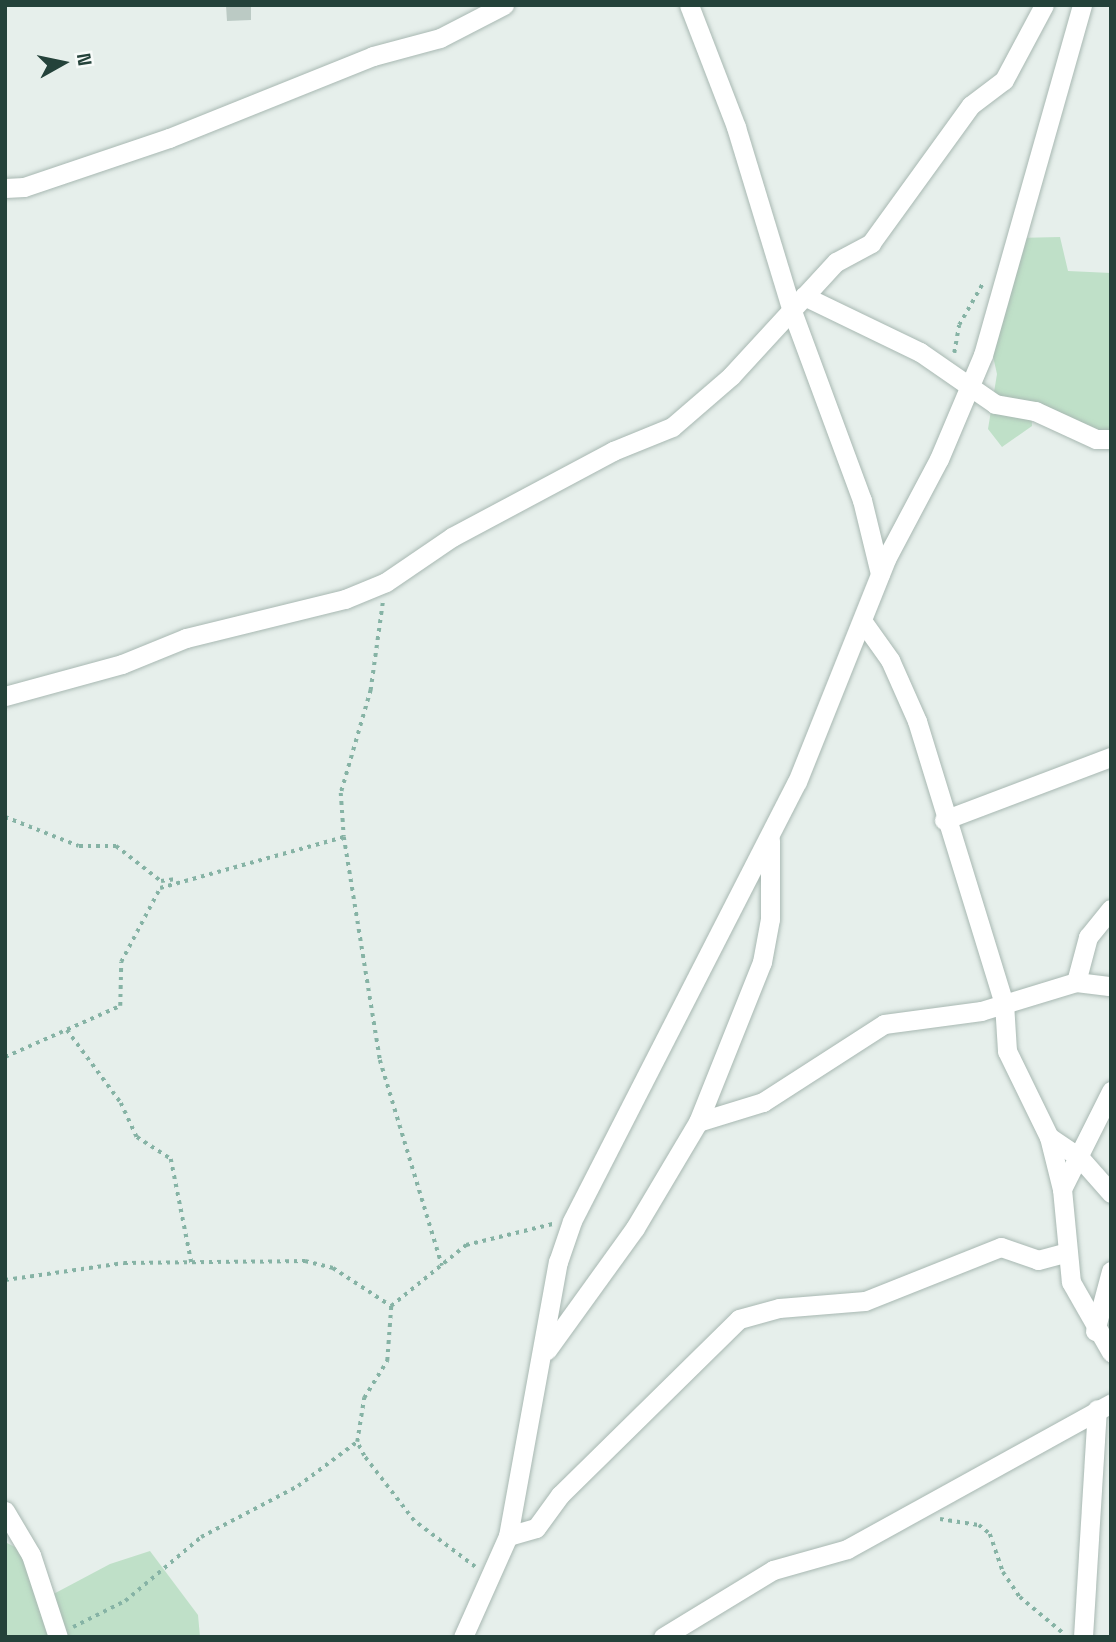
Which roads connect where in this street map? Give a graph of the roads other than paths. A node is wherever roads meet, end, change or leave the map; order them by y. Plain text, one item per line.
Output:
1 (504, 5) edge
2 (689, 5) edge
3 (1044, 5) edge
4 (1082, 5) edge
5 (5, 188) edge
6 (798, 303) junction
7 (968, 389) junction
8 (1111, 439) edge
9 (881, 578) junction
10 (863, 622) junction
11 (5, 696) edge
12 (1111, 757) edge
13 (944, 820) junction
14 (770, 835) junction
15 (1111, 909) edge
16 (1076, 982) junction
17 (1111, 986) edge
18 (1004, 1003) junction
19 (1111, 1091) edge
20 (698, 1122) junction
21 (1049, 1137) junction
22 (1080, 1158) junction
23 (1062, 1189) junction
24 (1111, 1193) edge
25 (1065, 1252) junction
26 (1111, 1271) edge
27 (1095, 1331) junction
28 (1111, 1352) edge
29 (543, 1355) junction
30 (1104, 1406) edge
31 (5, 1511) edge
32 (508, 1536) junction
33 (58, 1635) edge
34 (463, 1637) edge
35 (663, 1637) edge
36 (1083, 1637) edge

1 - 5 street
2 - 6 street
3 - 6 street
4 - 7 street
6 - 7 street
6 - 9 street
6 - 11 street
7 - 8 street
7 - 9 street
9 - 10 street
10 - 13 street
10 - 14 street
12 - 13 street
13 - 18 street
14 - 20 street
14 - 29 street
15 - 16 street
16 - 17 street
16 - 18 street
18 - 20 street
18 - 21 street
19 - 22 street
20 - 29 street
21 - 22 street
21 - 23 street
22 - 23 street
22 - 24 street
23 - 25 street
25 - 27 street
25 - 32 street
26 - 27 street
27 - 28 street
29 - 32 street
30 - 35 street
30 - 36 street
31 - 33 street
32 - 34 street

